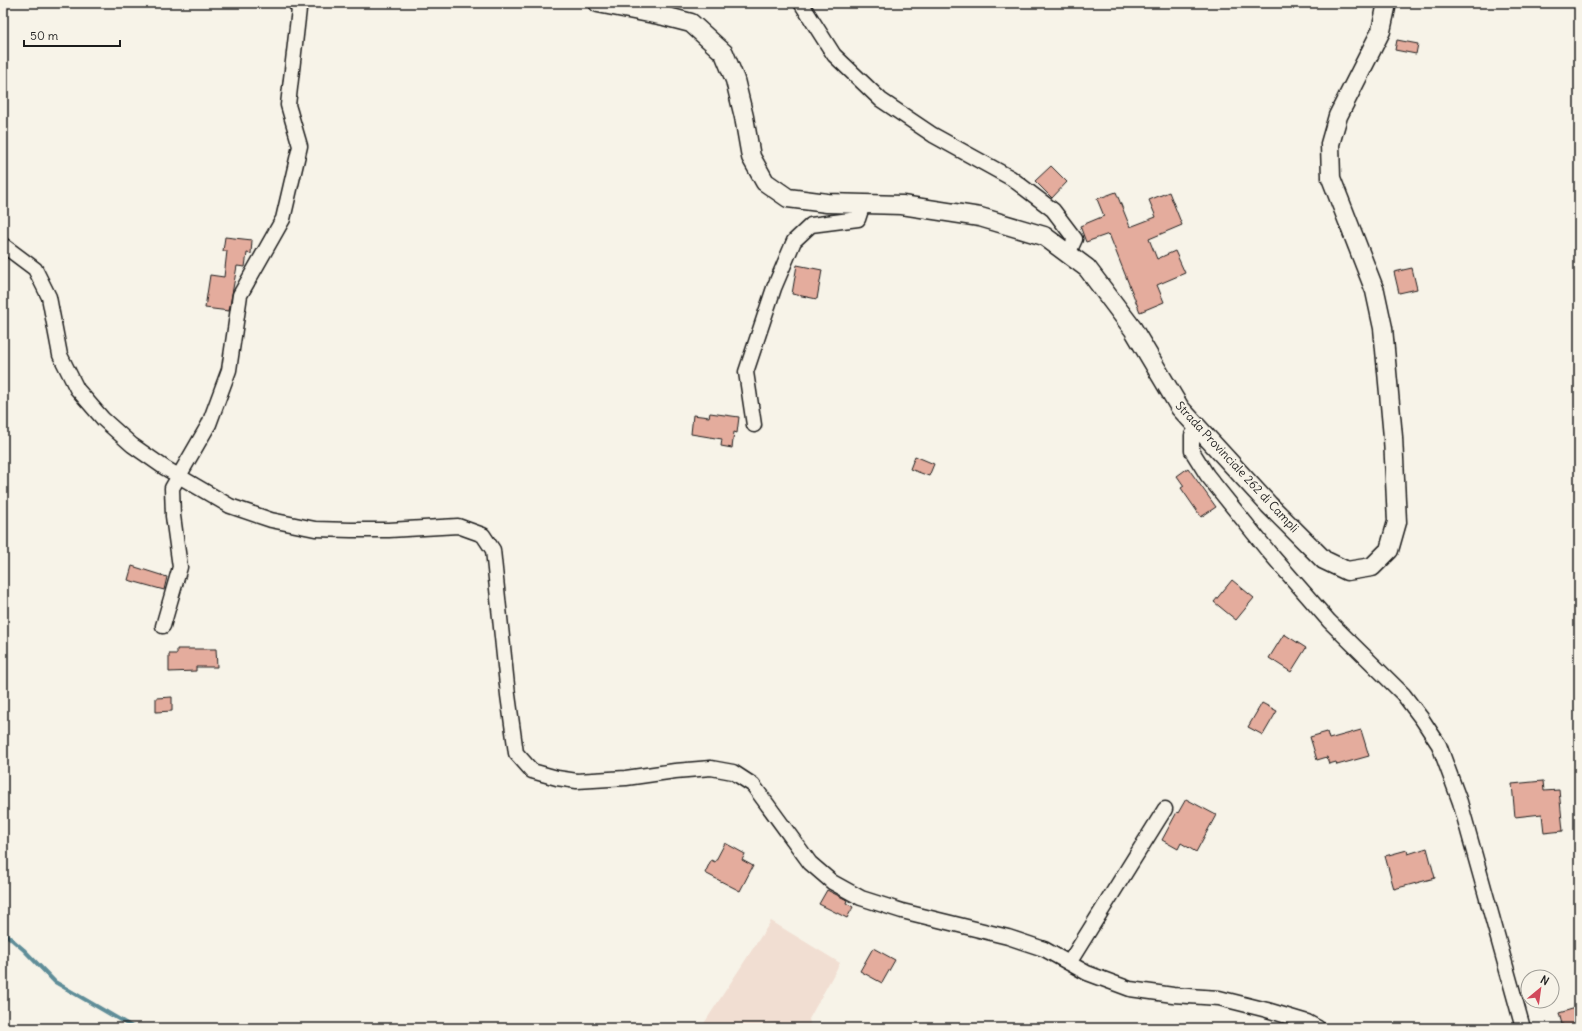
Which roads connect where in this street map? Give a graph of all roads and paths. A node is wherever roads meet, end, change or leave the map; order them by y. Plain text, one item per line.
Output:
1 (295, 3) edge
2 (598, 3) edge
3 (801, 3) edge
4 (1387, 3) edge
5 (864, 204) junction
6 (3, 245) edge
7 (1068, 254) junction
8 (754, 425) dead end
9 (1198, 428) junction
10 (179, 476) junction
11 (163, 626) dead end
12 (1165, 809) dead end
13 (1069, 963) junction
14 (1318, 1028) edge
15 (1523, 1028) edge

1 - 10 street
2 - 5 main road, Strada Provinciale 262 di Campli
3 - 7 street
4 - 9 main road, Strada Provinciale 262 di Campli
5 - 7 main road, Strada Provinciale 262 di Campli
5 - 8 street
6 - 10 street
7 - 9 main road, Strada Provinciale 262 di Campli
9 - 15 street
10 - 11 street
10 - 13 street
12 - 13 street
13 - 14 street

